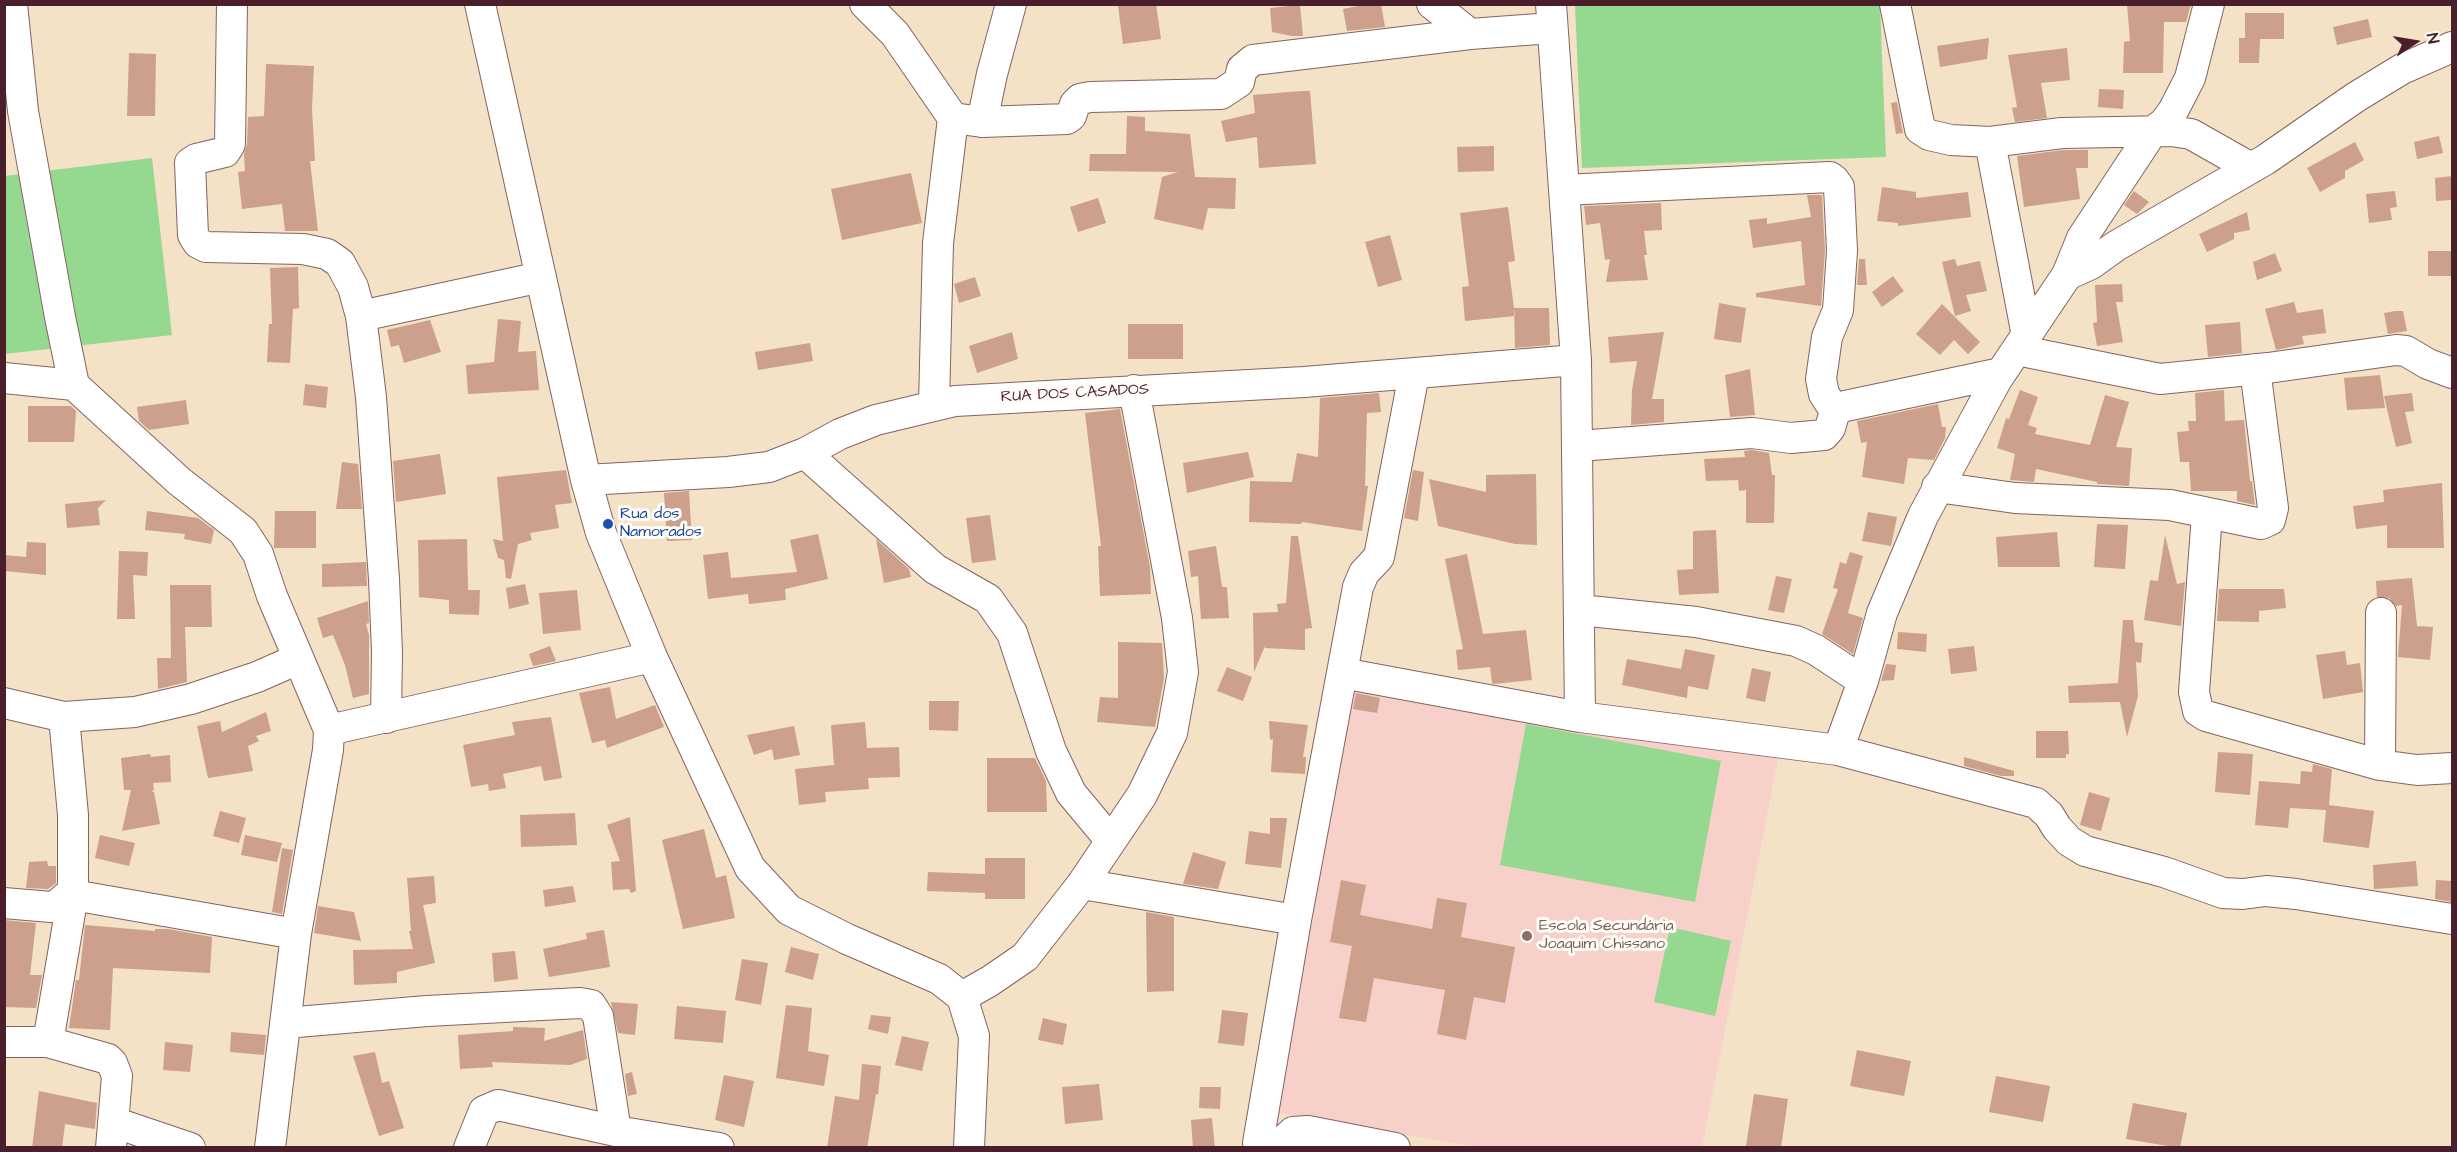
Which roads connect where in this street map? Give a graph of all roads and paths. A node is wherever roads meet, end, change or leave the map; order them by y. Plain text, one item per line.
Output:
1 (12, 4) edge
2 (232, 4) edge
3 (480, 4) edge
4 (865, 4) edge
5 (1011, 4) edge
6 (1432, 4) edge
7 (1895, 4) edge
8 (2209, 4) edge
9 (1551, 16) edge
10 (1470, 34) junction
11 (2452, 47) edge
12 (953, 118) junction
13 (14, 119) edge
14 (982, 122) junction
15 (2152, 132) junction
16 (1990, 142) junction
17 (2251, 168) junction
18 (1564, 190) junction
19 (2067, 275) junction
20 (541, 277) junction
21 (361, 316) junction
22 (2015, 353) junction
23 (1576, 360) junction
24 (2255, 369) junction
25 (2452, 373) edge
26 (1414, 374) junction
27 (4, 378) edge
28 (74, 385) junction
29 (1134, 390) junction
30 (934, 404) junction
31 (1836, 408) junction
32 (1578, 447) junction
33 (805, 453) junction
34 (586, 480) junction
35 (1937, 487) junction
36 (2207, 514) junction
37 (1580, 610) junction
38 (2381, 613) dead end
39 (652, 657) junction
40 (298, 658) junction
41 (1342, 673) junction
42 (1863, 681) junction
43 (4, 703) edge
44 (64, 717) junction
45 (1580, 717) junction
46 (386, 718) junction
47 (329, 730) junction
48 (1838, 750) junction
49 (2380, 765) junction
50 (2452, 768) edge
51 (1111, 841) junction
52 (1082, 884) junction
53 (73, 895) junction
54 (4, 903) edge
55 (2452, 919) edge
56 (1296, 920) junction
57 (296, 934) junction
58 (962, 997) junction
59 (285, 1023) junction
60 (4, 1042) edge
61 (48, 1042) junction
62 (616, 1131) junction
63 (112, 1135) edge
64 (1269, 1145) edge
65 (190, 1148) edge
66 (270, 1148) edge
67 (469, 1148) edge
68 (719, 1148) edge
69 (969, 1148) edge
70 (1395, 1148) edge

1 - 13 street
2 - 21 street
3 - 20 street
4 - 12 street
5 - 14 street
6 - 10 street
7 - 16 street
8 - 15 street
9 - 10 street
9 - 18 street
10 - 14 street
11 - 17 street
12 - 14 street
12 - 30 street
13 - 28 street
15 - 16 street
15 - 17 street
15 - 19 street
16 - 22 street
17 - 19 street
18 - 23 street
18 - 31 street
19 - 22 street
20 - 21 street
20 - 34 street
21 - 46 street
22 - 24 street
22 - 31 street
22 - 35 street
23 - 26 street, RUA DOS CASADOS
23 - 32 street
24 - 25 street
24 - 36 street
26 - 29 street, RUA DOS CASADOS
26 - 41 street
27 - 28 street
28 - 40 street
29 - 30 street, RUA DOS CASADOS
29 - 51 street
30 - 33 street, RUA DOS CASADOS
31 - 32 street
32 - 37 street
33 - 34 street, RUA DOS CASADOS
33 - 51 street
34 - 39 street
35 - 36 street
35 - 42 street
36 - 49 street
37 - 42 street
37 - 45 street
38 - 49 street
39 - 46 street
39 - 58 street
40 - 44 street
40 - 47 street
41 - 45 street
41 - 56 street
42 - 48 street
43 - 44 street
44 - 53 street
45 - 48 street
46 - 47 street
47 - 57 street
48 - 55 street
49 - 50 street
51 - 52 street
52 - 56 street
52 - 58 street
53 - 54 street
53 - 57 street
53 - 61 street
56 - 64 street
57 - 59 street
58 - 69 street
59 - 62 street
59 - 66 street
60 - 61 street
61 - 63 street
62 - 67 street
62 - 68 street
63 - 65 street
64 - 70 street

